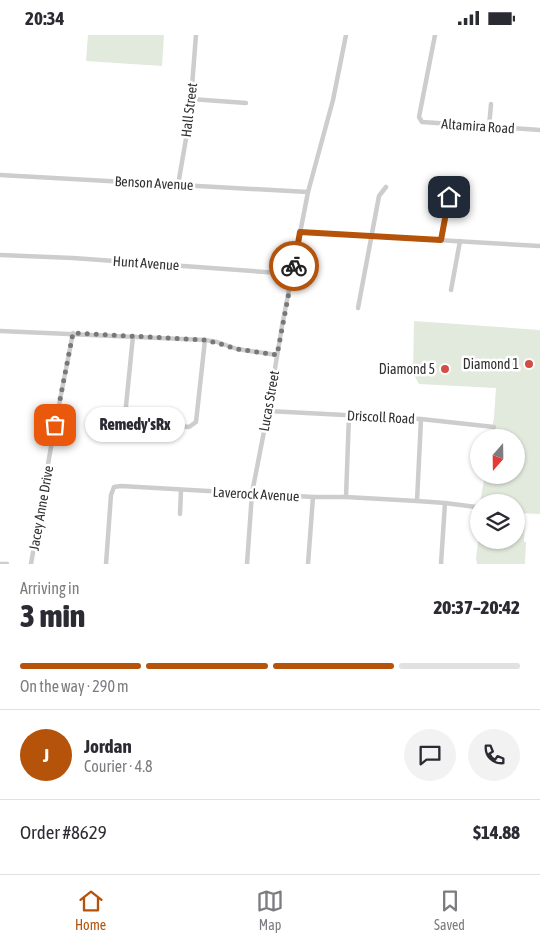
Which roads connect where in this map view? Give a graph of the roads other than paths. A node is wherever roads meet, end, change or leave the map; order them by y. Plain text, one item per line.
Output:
1 (196, 35) edge
2 (346, 35) edge
3 (435, 35) edge
4 (191, 99) junction
5 (246, 103) dead end
6 (491, 104) dead end
7 (489, 127) junction
8 (540, 130) edge
9 (0, 175) edge
10 (178, 185) junction
11 (386, 187) dead end
12 (455, 188) dead end
13 (308, 192) junction
14 (300, 232) junction
15 (371, 236) junction
16 (441, 240) junction
17 (460, 241) junction
18 (540, 246) edge
19 (0, 255) edge
20 (292, 274) junction
21 (451, 290) dead end
22 (358, 307) dead end
23 (0, 331) edge
24 (73, 333) junction
25 (132, 336) junction
26 (205, 340) junction
27 (277, 355) junction
28 (268, 411) junction
29 (349, 415) junction
30 (421, 419) junction
31 (494, 427) dead end
32 (181, 490) junction
33 (252, 493) junction
34 (313, 497) junction
35 (346, 497) junction
36 (418, 501) junction
37 (445, 503) junction
38 (470, 506) edge
39 (180, 514) dead end
40 (0, 564) edge
41 (8, 564) edge
42 (31, 564) edge
43 (106, 564) edge
44 (247, 564) edge
45 (308, 564) edge
46 (441, 564) edge

1 - 4 street, Hall Street
2 - 13 street, Lucas Street
3 - 7 street, Altamira Road
4 - 5 street
4 - 10 street, Hall Street
6 - 7 street
7 - 8 street, Altamira Road
9 - 10 street, Benson Avenue
10 - 13 street, Benson Avenue
11 - 15 street
12 - 16 street
13 - 14 street, Lucas Street
14 - 15 street
14 - 20 street, Lucas Street
15 - 16 street
15 - 22 street
16 - 17 street
17 - 18 street
17 - 21 street
19 - 20 street, Hunt Avenue
20 - 27 street, Lucas Street
23 - 24 street
24 - 25 street
24 - 42 street, Jacey Anne Drive
25 - 26 street
25 - 26 street
26 - 27 street
27 - 28 street, Lucas Street
28 - 29 street, Driscoll Road
28 - 33 street, Lucas Street
29 - 30 street, Driscoll Road
29 - 35 street
30 - 31 street, Driscoll Road
30 - 36 street
32 - 33 street, Laverock Avenue
32 - 39 street
32 - 43 street, Laverock Avenue
33 - 34 street, Laverock Avenue
33 - 44 street, Lucas Street
34 - 35 street, Laverock Avenue
34 - 45 street
35 - 36 street, Laverock Avenue
36 - 37 street, Laverock Avenue
37 - 38 street, Laverock Avenue
37 - 46 street
40 - 41 street

